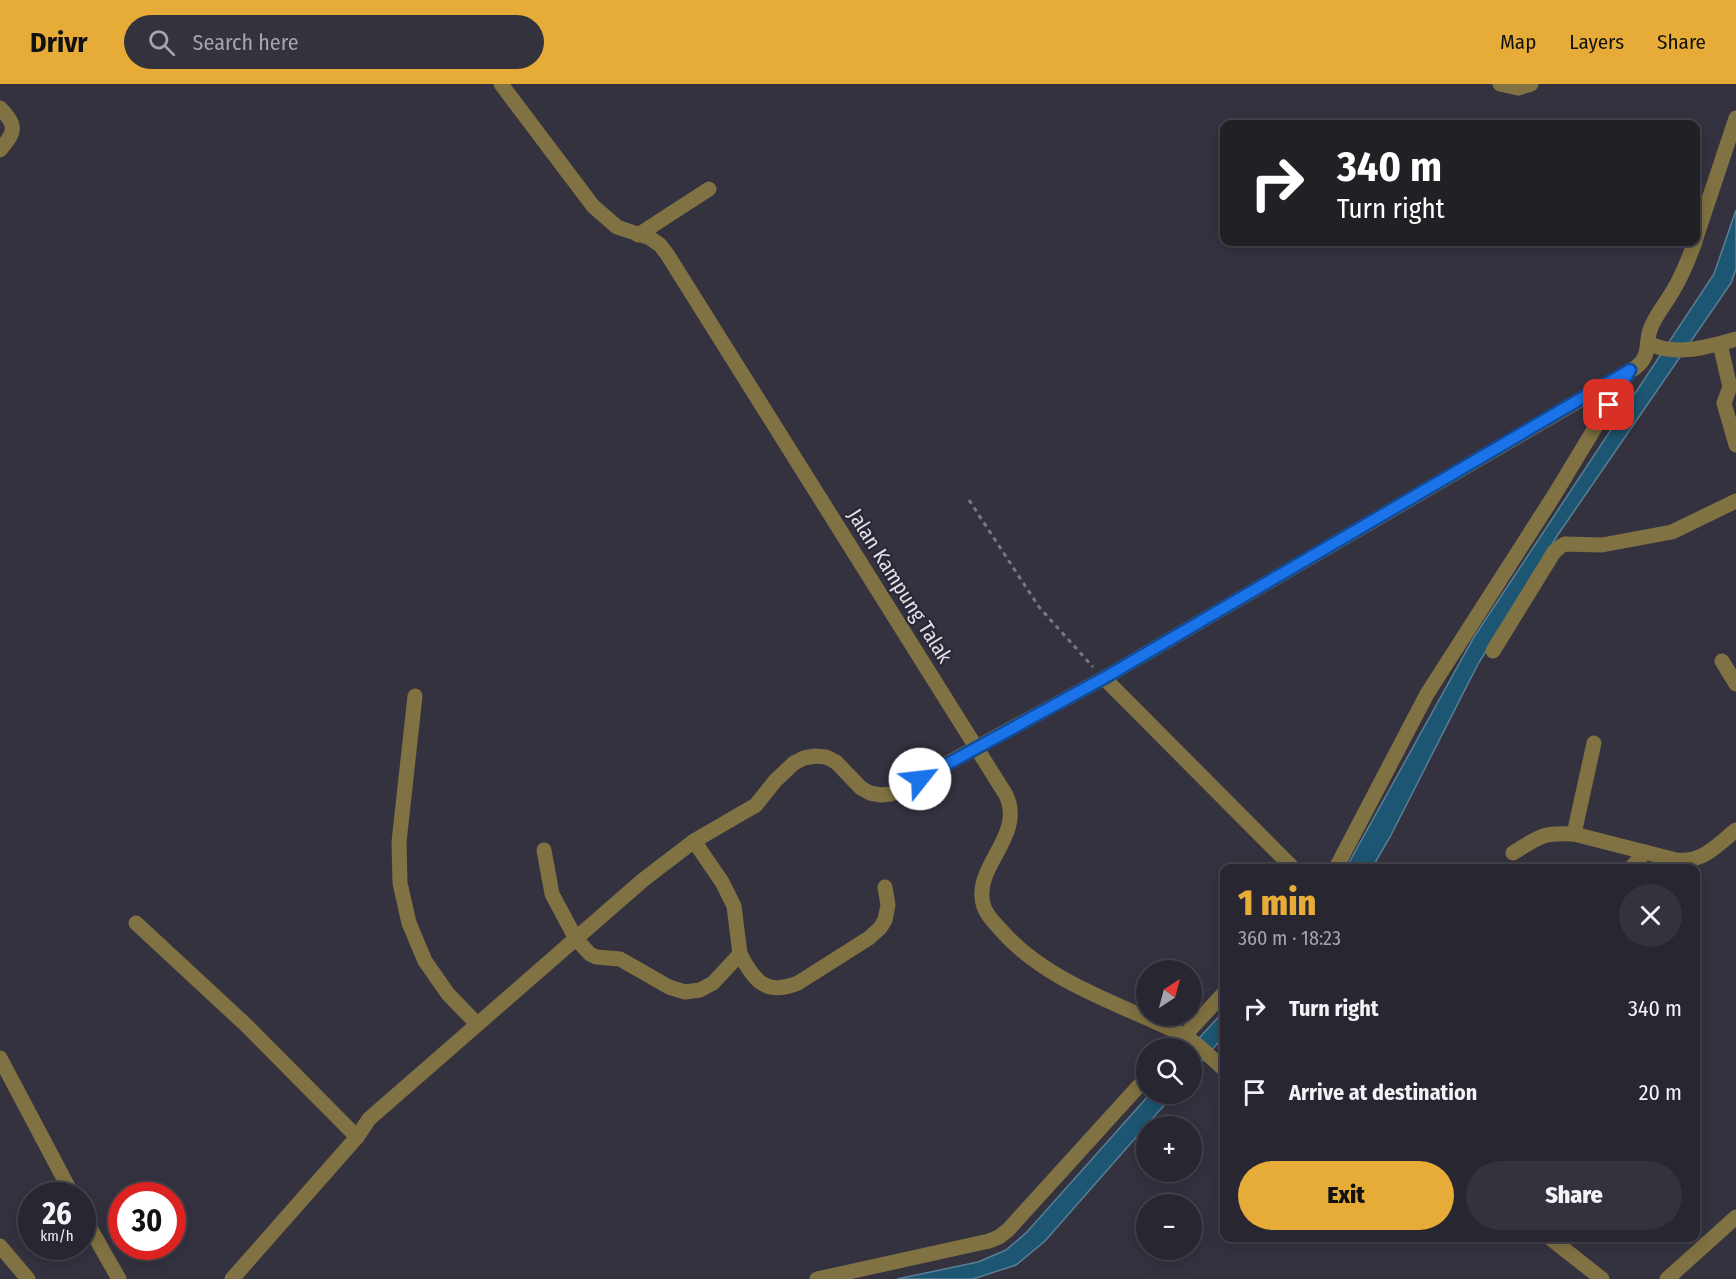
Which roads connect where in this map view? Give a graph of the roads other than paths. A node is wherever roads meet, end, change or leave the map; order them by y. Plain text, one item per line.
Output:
1 (501, 84) edge
2 (1500, 84) edge
3 (1531, 84) edge
4 (0, 108) edge
5 (1736, 118) edge
6 (0, 150) edge
7 (709, 189) dead end
8 (1700, 226) edge
9 (638, 235) junction
10 (1693, 246) edge
11 (1736, 339) edge
12 (1720, 344) junction
13 (1653, 346) junction
14 (1630, 370) junction
15 (1736, 445) edge
16 (1736, 501) edge
17 (1493, 651) dead end
18 (1722, 661) dead end
19 (1104, 678) junction
20 (1736, 684) edge
21 (415, 696) dead end
22 (1594, 743) dead end
23 (976, 747) junction
24 (1736, 830) edge
25 (1574, 834) junction
26 (694, 841) junction
27 (544, 850) dead end
28 (1645, 852) junction
29 (1513, 853) dead end
30 (1289, 864) edge
31 (1338, 864) edge
32 (1634, 864) edge
33 (885, 887) dead end
34 (136, 923) dead end
35 (576, 939) junction
36 (740, 954) junction
37 (1220, 998) edge
38 (477, 1024) junction
39 (1186, 1038) edge
40 (1189, 1038) edge
41 (1202, 1051) edge
42 (0, 1058) edge
43 (1220, 1066) edge
44 (1136, 1089) edge
45 (357, 1137) junction
46 (66, 1182) edge
47 (1736, 1217) edge
48 (96, 1239) edge
49 (1555, 1242) edge
50 (0, 1246) edge
51 (28, 1279) edge
52 (119, 1279) edge
53 (232, 1279) edge
54 (817, 1279) edge
55 (1602, 1279) edge
56 (1667, 1279) edge

1 - 9 street, Jalan Kampung Talak
2 - 3 street
4 - 6 street
5 - 8 street
7 - 9 street
9 - 23 street, Jalan Kampung Talak
10 - 13 street
11 - 12 street
12 - 13 street
12 - 15 street
13 - 14 street
14 - 19 street
14 - 31 street
16 - 17 street
18 - 20 street
19 - 23 street
19 - 30 street
21 - 38 street
22 - 25 street
23 - 26 street
23 - 39 street, Jalan Kampung Talak
24 - 28 street
25 - 28 street
25 - 29 street
26 - 35 street
26 - 36 street
27 - 35 street
28 - 32 street
33 - 36 street
34 - 45 street
35 - 36 street
35 - 38 street
37 - 40 street
38 - 45 street
41 - 43 street, Jalan Kampung Talak
42 - 46 street
44 - 54 street
45 - 53 street
47 - 56 street
48 - 52 street
49 - 55 street
50 - 51 street

